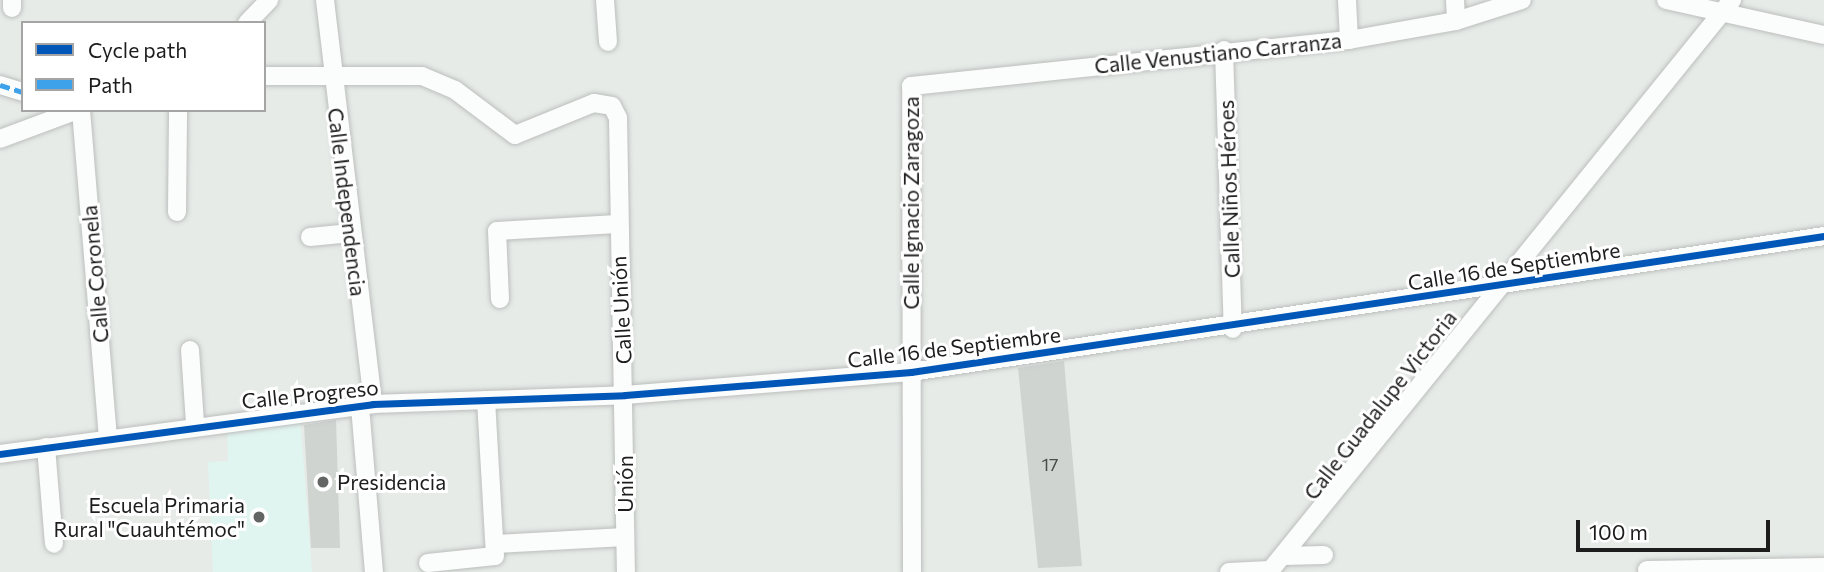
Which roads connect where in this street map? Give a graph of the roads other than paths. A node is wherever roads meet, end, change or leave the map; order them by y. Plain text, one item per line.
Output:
1 (270, 0) edge
2 (325, 0) edge
3 (605, 0) edge
4 (1347, 0) edge
5 (1455, 0) edge
6 (1522, 0) edge
7 (1666, 0) edge
8 (1728, 6) edge
9 (249, 21) edge
10 (1456, 21) junction
11 (1824, 35) edge
12 (1349, 40) junction
13 (608, 42) dead end
14 (1224, 50) junction
15 (331, 75) junction
16 (266, 76) edge
17 (0, 85) edge
18 (911, 86) joint
19 (21, 91) edge
20 (74, 112) edge
21 (80, 112) edge
22 (178, 112) edge
23 (0, 139) edge
24 (177, 212) dead end
25 (617, 224) junction
26 (351, 233) junction
27 (1824, 236) edge
28 (310, 237) dead end
29 (1495, 286) junction
30 (500, 299) dead end
31 (1233, 329) junction
32 (190, 350) dead end
33 (911, 372) junction
34 (625, 395) junction
35 (486, 400) junction
36 (367, 405) junction
37 (195, 424) junction
38 (108, 437) junction
39 (46, 447) junction
40 (0, 454) edge
41 (625, 537) junction
42 (54, 544) dead end
43 (496, 544) junction
44 (1324, 555) dead end
45 (1283, 556) junction
46 (428, 563) dead end
47 (1824, 567) edge
48 (1647, 570) edge
49 (1270, 571) edge
50 (374, 572) edge
51 (626, 572) edge
52 (912, 572) edge
53 (1229, 572) edge

1 - 9 street
2 - 15 street, Calle Independencia
3 - 13 street
4 - 12 street
5 - 10 street
6 - 10 street, Calle Venustiano Carranza
7 - 8 street
8 - 11 street
8 - 29 street, Calle Guadalupe Victoria
10 - 12 street, Calle Venustiano Carranza
12 - 14 street, Calle Venustiano Carranza
14 - 18 street, Calle Venustiano Carranza
14 - 31 street, Calle Niños Héroes
15 - 16 street
15 - 25 street, Calle Unión
15 - 26 street, Calle Independencia
17 - 19 street
18 - 33 street, Calle Ignacio Zaragoza
20 - 23 street
21 - 38 street, Calle Coronela
22 - 24 street
25 - 30 street
25 - 34 street, Calle Unión
26 - 28 street
26 - 36 street, Calle Independencia
27 - 29 street, Calle 16 de Septiembre
29 - 31 street, Calle 16 de Septiembre
29 - 45 street, Calle Guadalupe Victoria
31 - 33 street, Calle 16 de Septiembre
32 - 37 street
33 - 34 street, Calle 16 de Septiembre
33 - 52 street, Calle Ignacio Zaragoza
34 - 35 street, Calle Progreso
34 - 41 street, Unión
35 - 36 street, Calle Progreso
35 - 43 street
36 - 37 street, Calle Progreso
36 - 50 street, Calle Independencia
37 - 38 street, Calle Progreso
38 - 39 street, Calle Progreso
39 - 40 street, Calle Progreso
39 - 42 street
41 - 43 street
41 - 51 street, Unión
43 - 46 street
44 - 45 street
45 - 49 street, Calle Guadalupe Victoria
47 - 48 street
49 - 53 street

